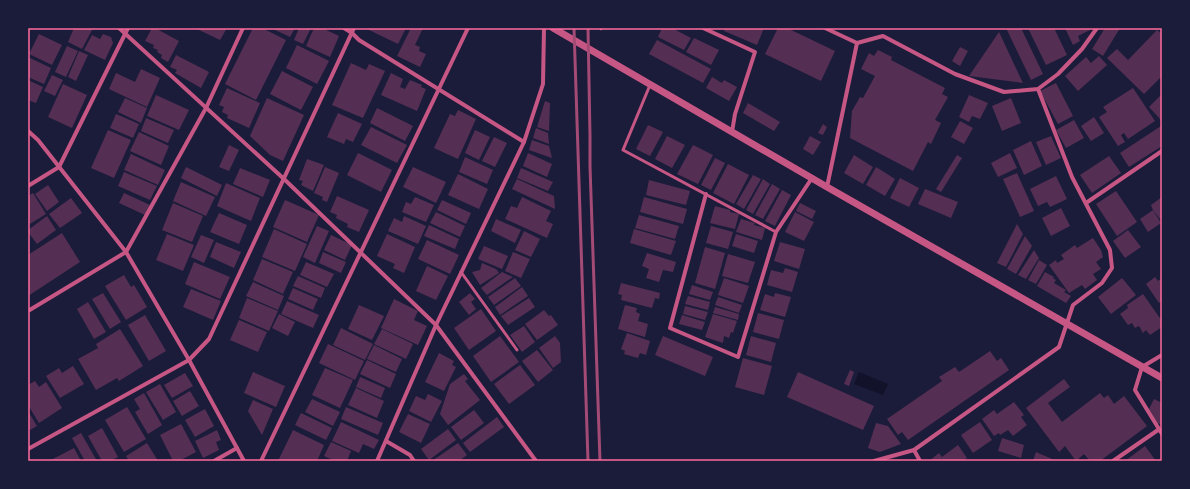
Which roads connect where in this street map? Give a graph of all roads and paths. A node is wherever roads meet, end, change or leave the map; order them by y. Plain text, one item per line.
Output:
1 (119, 28) edge
2 (128, 28) edge
3 (243, 28) edge
4 (344, 28) edge
5 (354, 28) edge
6 (468, 28) edge
7 (544, 28) edge
8 (553, 28) edge
9 (703, 28) edge
10 (825, 28) edge
11 (1097, 28) edge
12 (352, 33) junction
13 (125, 34) junction
14 (857, 43) junction
15 (650, 85) junction
16 (439, 89) junction
17 (1038, 89) junction
18 (206, 108) junction
19 (28, 131) edge
20 (732, 132) junction
21 (524, 142) junction
22 (1162, 151) edge
23 (59, 167) junction
24 (812, 178) junction
25 (284, 179) junction
26 (28, 186) edge
27 (827, 187) junction
28 (706, 194) junction
29 (1086, 203) junction
30 (776, 232) junction
31 (126, 252) junction
32 (360, 252) junction
33 (461, 272) junction
34 (28, 311) edge
35 (1067, 324) junction
36 (436, 325) junction
37 (517, 350) dead end
38 (1162, 354) edge
39 (189, 360) junction
40 (1142, 367) junction
41 (1162, 378) edge
42 (1158, 430) junction
43 (1162, 434) edge
44 (386, 441) junction
45 (237, 448) junction
46 (28, 449) edge
47 (914, 450) junction
48 (214, 461) edge
49 (244, 461) edge
50 (261, 461) edge
51 (377, 461) edge
52 (414, 461) edge
53 (536, 461) edge
54 (874, 461) edge
55 (920, 461) edge
56 (1113, 461) edge

1 - 13 street
2 - 13 street
3 - 18 street
4 - 12 street
5 - 12 street
6 - 16 street
7 - 21 street
8 - 15 street
9 - 20 street
10 - 14 street
11 - 17 street
12 - 16 street
12 - 25 street
13 - 18 street
13 - 23 street
14 - 17 street
14 - 27 street
15 - 20 street
15 - 28 lane
16 - 21 street
16 - 32 street
17 - 29 street
18 - 25 street
18 - 31 street
19 - 23 street
20 - 24 street
21 - 33 street
22 - 29 street
23 - 26 street
23 - 31 street
24 - 27 street
24 - 30 street
25 - 32 street
25 - 39 street
27 - 35 street
28 - 30 lane
28 - 30 street
29 - 35 street
31 - 34 street
31 - 39 street
32 - 36 street
32 - 50 street
33 - 36 street
33 - 37 lane
35 - 40 street
35 - 47 street
36 - 44 street
36 - 53 street
38 - 40 street
39 - 45 street
39 - 46 street
40 - 41 street
40 - 42 street
42 - 43 street
42 - 56 street
44 - 51 street
44 - 52 street
45 - 48 street
45 - 49 street
47 - 54 street
47 - 55 street

